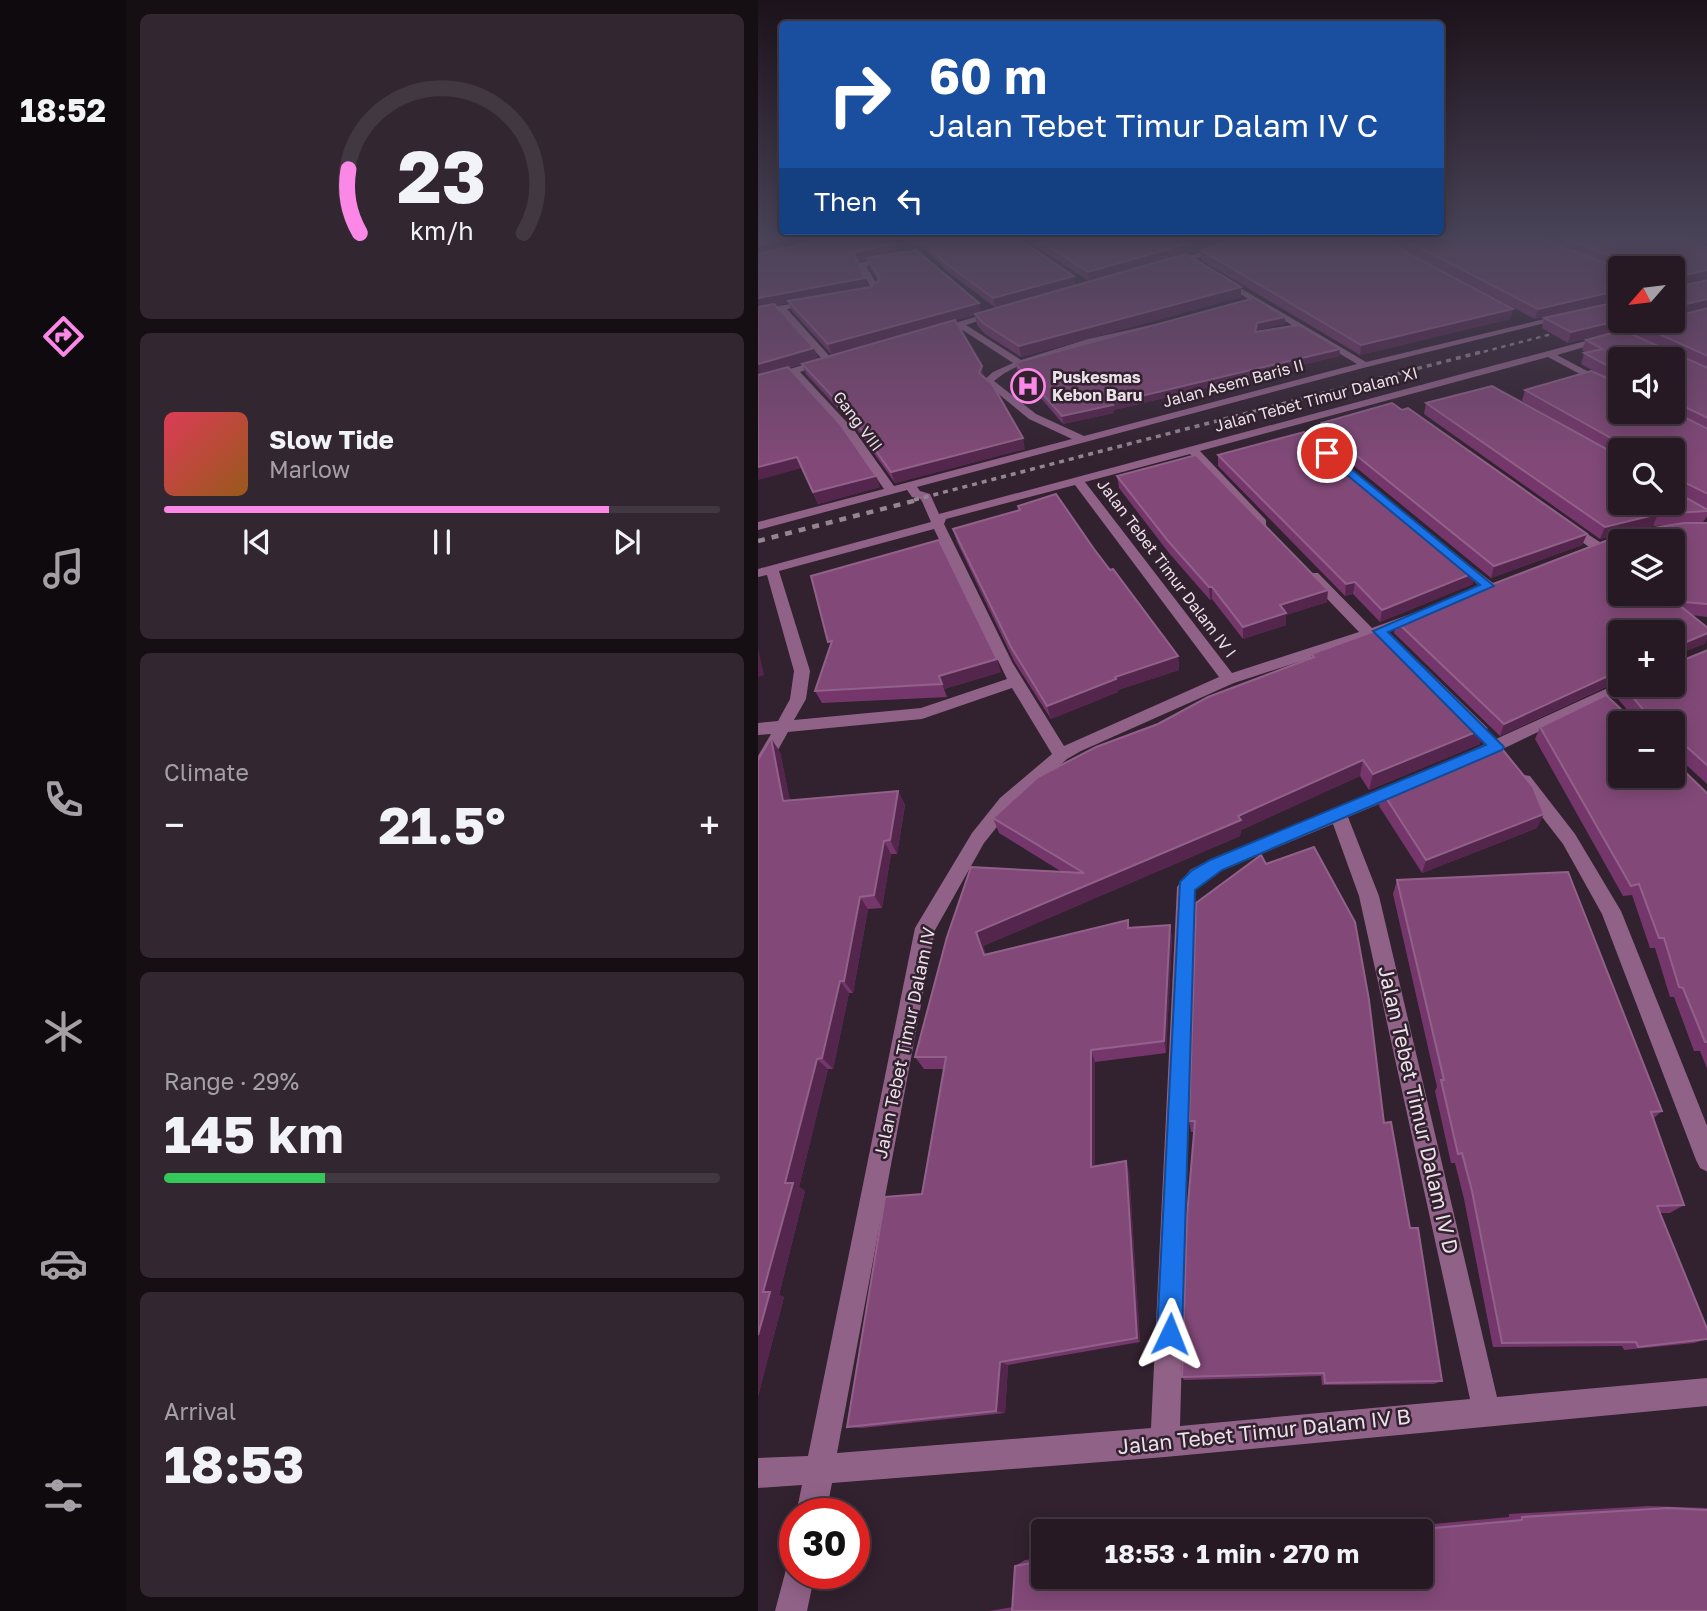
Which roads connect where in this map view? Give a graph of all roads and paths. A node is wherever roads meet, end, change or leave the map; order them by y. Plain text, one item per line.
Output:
1 (786, 313) edge
2 (985, 313) edge
3 (1279, 313) edge
4 (1571, 316) edge
5 (1522, 319) dead end
6 (1164, 323) edge
7 (959, 324) junction
8 (1534, 325) junction
9 (1301, 326) junction
10 (1283, 330) edge
11 (932, 331) edge
12 (1628, 333) edge
13 (1620, 335) junction
14 (1636, 342) edge
15 (1547, 354) junction
16 (841, 356) edge
17 (829, 360) junction
18 (1020, 363) junction
19 (1365, 365) junction
20 (795, 372) junction
21 (1472, 374) junction
22 (758, 382) edge
23 (1482, 385) edge
24 (1608, 386) edge
25 (1388, 397) junction
26 (1398, 404) edge
27 (1288, 422) junction
28 (1305, 435) edge
29 (1084, 439) junction
30 (1191, 448) junction
31 (1077, 479) junction
32 (911, 487) junction
33 (892, 491) junction
34 (1554, 515) edge
35 (938, 524) junction
36 (758, 526) edge
37 (1276, 537) edge
38 (1445, 550) edge
39 (1574, 556) edge
40 (1304, 566) edge
41 (765, 571) edge
42 (1464, 596) edge
43 (1440, 606) edge
44 (1380, 636) junction
45 (1229, 679) junction
46 (1017, 681) junction
47 (1611, 697) edge
48 (1478, 728) edge
49 (758, 729) edge
50 (782, 729) junction
51 (1497, 747) junction
52 (1061, 755) junction
53 (1460, 762) edge
54 (758, 771) edge
55 (1424, 778) edge
56 (1338, 814) junction
57 (1707, 1160) edge
58 (1707, 1392) edge
59 (1486, 1410) junction
60 (1165, 1443) junction
61 (820, 1471) junction
62 (758, 1473) edge
63 (814, 1498) edge
64 (796, 1589) edge
65 (791, 1611) edge

1 - 17 street
2 - 7 street
3 - 9 street, Jalan Asem Baris II
4 - 8 street
5 - 8 street
6 - 18 street
7 - 11 street
7 - 18 street
8 - 19 street
9 - 10 street
9 - 19 street, Jalan Asem Baris II
12 - 13 street, Jalan Tebet Timur Dalam XI
13 - 14 street
13 - 15 street, Jalan Tebet Timur Dalam XI
15 - 21 street, Jalan Tebet Timur Dalam XI
15 - 24 street
16 - 17 street
17 - 20 street
18 - 29 street
19 - 29 street, Jalan Asem Baris II
20 - 22 street
20 - 33 street, Gang VIII
21 - 23 street
21 - 25 street, Jalan Tebet Timur Dalam XI
25 - 26 street
25 - 27 street, Jalan Tebet Timur Dalam XI
27 - 28 street
27 - 30 street, Jalan Tebet Timur Dalam XI
29 - 32 street, Jalan Asem Baris II
30 - 31 street, Jalan Tebet Timur Dalam XI
30 - 37 street
31 - 35 street, Jalan Tebet Timur Dalam XI
31 - 45 street, Jalan Tebet Timur Dalam IV I
32 - 33 street, Jalan Asem Baris II
32 - 35 street
33 - 36 street, Jalan Asem Baris II
34 - 39 street
35 - 41 street
35 - 46 street
38 - 42 street
40 - 44 street
41 - 50 street
43 - 44 street, Jalan Tebet Timur Dalam IV
44 - 45 street, Jalan Tebet Timur Dalam IV
45 - 52 street, Jalan Tebet Timur Dalam IV
46 - 50 street
46 - 52 street
47 - 51 street
48 - 51 street
49 - 50 street
50 - 54 street
51 - 53 street
51 - 57 street
52 - 61 street, Jalan Tebet Timur Dalam IV
55 - 56 street
56 - 59 street, Jalan Tebet Timur Dalam IV D
56 - 60 street
58 - 59 street, Jalan Tebet Timur Dalam IV B
59 - 60 street, Jalan Tebet Timur Dalam IV B
60 - 61 street, Jalan Tebet Timur Dalam IV B
61 - 62 street, Jalan Tebet Timur Dalam IV B
61 - 63 street, Jalan Tebet Timur Dalam IV
64 - 65 street

